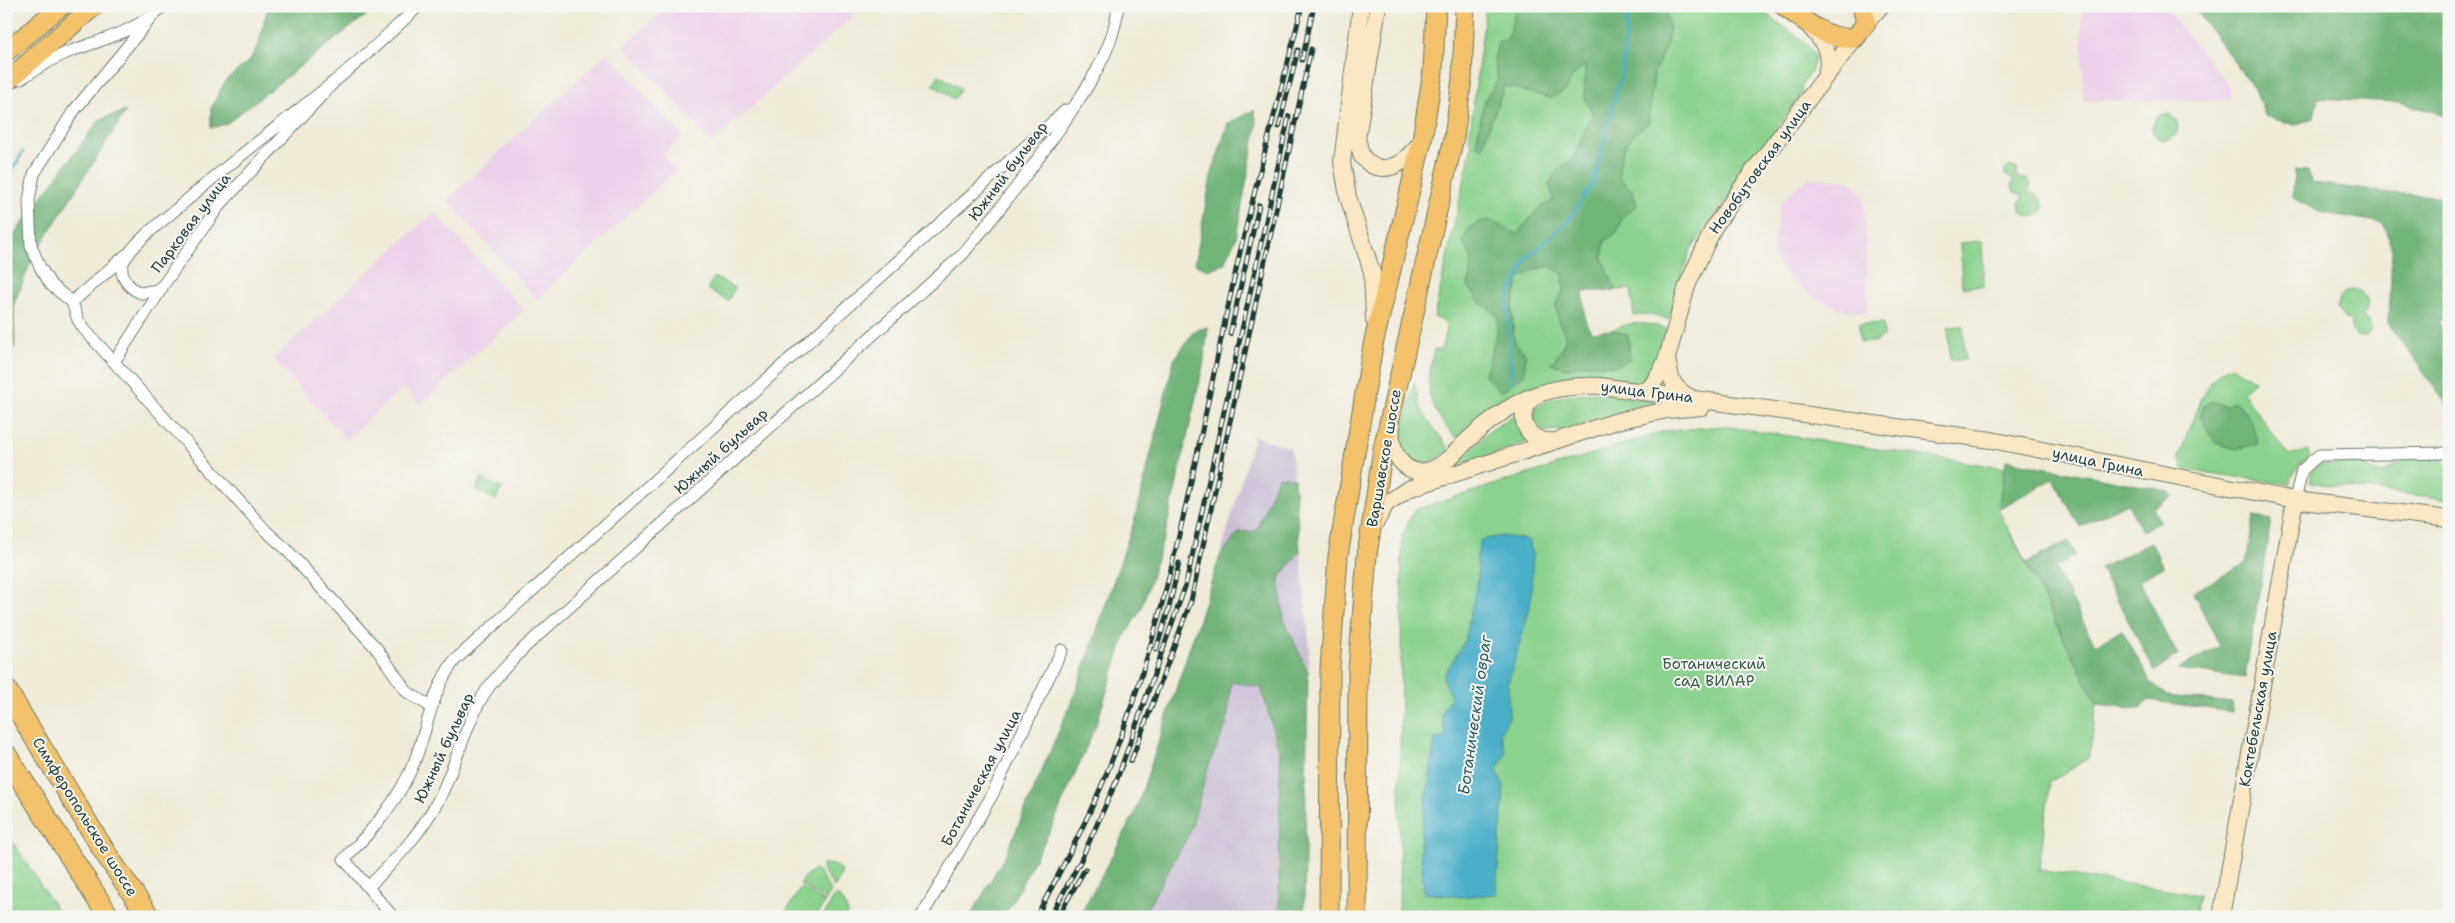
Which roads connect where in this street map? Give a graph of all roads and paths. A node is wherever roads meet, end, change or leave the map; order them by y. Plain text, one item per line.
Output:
1 (61, 6) edge
2 (94, 6) edge
3 (163, 6) edge
4 (419, 6) edge
5 (1118, 6) edge
6 (1361, 6) edge
7 (1378, 6) edge
8 (1436, 6) edge
9 (1465, 6) edge
10 (1472, 6) edge
11 (1784, 6) edge
12 (1881, 6) edge
13 (150, 19) junction
14 (1804, 20) junction
15 (1861, 23) edge
16 (1464, 45) junction
17 (6, 52) edge
18 (1826, 74) junction
19 (6, 82) edge
20 (333, 83) junction
21 (6, 88) edge
22 (1083, 95) junction
23 (1422, 140) junction
24 (131, 251) junction
25 (164, 284) junction
26 (72, 302) junction
27 (1373, 345) junction
28 (114, 362) junction
29 (1664, 365) junction
30 (1398, 381) junction
31 (1548, 391) junction
32 (1640, 392) junction
33 (1666, 396) junction
34 (1690, 403) junction
35 (1551, 441) junction
36 (2449, 453) edge
37 (2295, 500) junction
38 (2449, 519) edge
39 (1367, 555) junction
40 (1062, 650) dead end
41 (6, 690) edge
42 (430, 706) junction
43 (6, 755) edge
44 (368, 888) junction
45 (109, 917) edge
46 (149, 917) edge
47 (393, 917) edge
48 (920, 917) edge
49 (1329, 917) edge
50 (1357, 917) edge
51 (2221, 917) edge

1 - 17 main road
2 - 19 main road
3 - 13 street
4 - 20 street, Парковая улица
5 - 22 street, Южный бульвар
6 - 27 street
7 - 23 street
8 - 23 main road, Варшавское шоссе
9 - 16 main road, Варшавское шоссе
10 - 16 main road
11 - 14 main road
12 - 15 street, Новобутовская улица
13 - 21 street
13 - 26 street
14 - 15 main road
14 - 18 street
15 - 18 street, Новобутовская улица
16 - 30 main road, Варшавское шоссе
18 - 29 street, Новобутовская улица
20 - 24 street, Парковая улица
20 - 25 street, Парковая улица
22 - 42 street, Южный бульвар
22 - 44 street, Южный бульвар
23 - 27 main road, Варшавское шоссе
24 - 25 street, Парковая улица
24 - 26 street
25 - 28 street
26 - 28 street
27 - 49 main road, Варшавское шоссе
28 - 42 street
29 - 32 street, Новобутовская улица
29 - 33 street
29 - 34 street
30 - 31 street
30 - 39 main road, Варшавское шоссе
31 - 32 street, улица Грина
31 - 35 street
32 - 33 street, улица Грина
33 - 34 street, улица Грина
34 - 35 street, улица Грина
34 - 37 street, улица Грина
35 - 39 street, улица Грина
36 - 37 street
37 - 38 street, улица Грина
37 - 51 street, Коктебельская улица
39 - 50 main road, Варшавское шоссе
40 - 48 street, Ботаническая улица
41 - 46 highway, Симферопольское шоссе
42 - 44 street, Южный бульвар
43 - 45 highway
44 - 47 street

